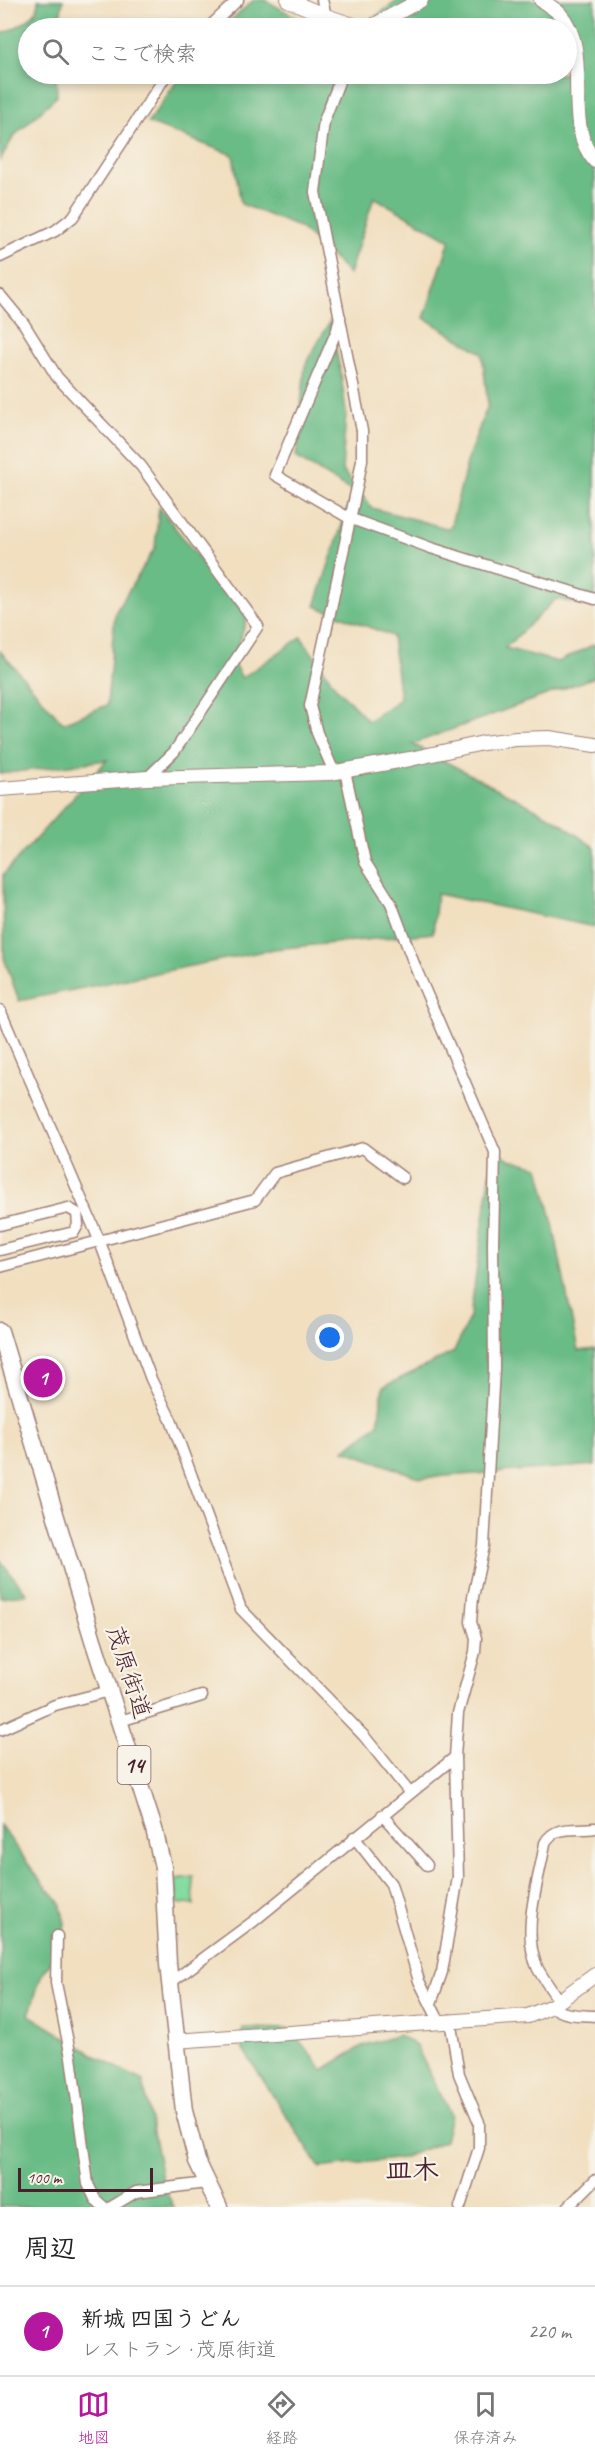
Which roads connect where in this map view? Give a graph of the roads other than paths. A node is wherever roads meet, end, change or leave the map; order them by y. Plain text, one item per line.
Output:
1 (238, 0) edge
2 (288, 0) edge
3 (322, 0) edge
4 (421, 0) edge
5 (542, 0) edge
6 (219, 18) edge
7 (320, 18) edge
8 (326, 18) edge
9 (388, 18) edge
10 (563, 18) edge
11 (160, 84) edge
12 (336, 84) edge
13 (577, 84) edge
14 (595, 161) edge
15 (0, 257) edge
16 (0, 295) edge
17 (341, 314) junction
18 (349, 518) junction
19 (595, 599) edge
20 (595, 745) edge
21 (339, 772) junction
22 (147, 778) junction
23 (0, 789) edge
24 (0, 1010) edge
25 (403, 1178) dead end
26 (0, 1225) edge
27 (100, 1242) junction
28 (0, 1250) edge
29 (0, 1267) edge
30 (0, 1331) edge
31 (110, 1691) junction
32 (202, 1696) dead end
33 (120, 1721) junction
34 (0, 1730) edge
35 (455, 1757) junction
36 (409, 1792) junction
37 (382, 1815) junction
38 (595, 1828) edge
39 (354, 1837) junction
40 (427, 1865) dead end
41 (57, 1936) dead end
42 (595, 1975) edge
43 (170, 1983) junction
44 (431, 2003) junction
45 (555, 2003) junction
46 (595, 2016) edge
47 (445, 2021) junction
48 (175, 2041) junction
49 (595, 2180) edge
50 (206, 2183) junction
51 (104, 2207) edge
52 (111, 2207) edge
53 (219, 2207) edge
54 (459, 2207) edge
55 (568, 2207) edge

1 - 6 street
2 - 7 street
3 - 8 street
4 - 9 street
5 - 10 street
11 - 15 street
12 - 17 street
13 - 14 street
16 - 22 street
17 - 18 street
17 - 18 street
18 - 19 street
18 - 21 street
20 - 21 street
21 - 22 street
21 - 35 street
22 - 23 street
24 - 27 street
25 - 27 street
26 - 28 street
27 - 29 street
27 - 36 street
30 - 31 main road, 茂原街道 / 14
31 - 33 main road, 茂原街道 / 14
31 - 34 street
32 - 33 street
33 - 43 main road, 茂原街道 / 14
35 - 36 street
35 - 44 street
36 - 37 street
37 - 39 street
37 - 40 street
38 - 45 street
39 - 43 street
39 - 44 street
41 - 51 street
42 - 45 street
43 - 48 main road, 茂原街道 / 14
44 - 47 street
45 - 46 street
45 - 47 street
47 - 48 street
47 - 54 street
48 - 50 main road, 茂原街道 / 14
49 - 55 street
50 - 52 street
50 - 53 main road, 茂原街道 / 14

